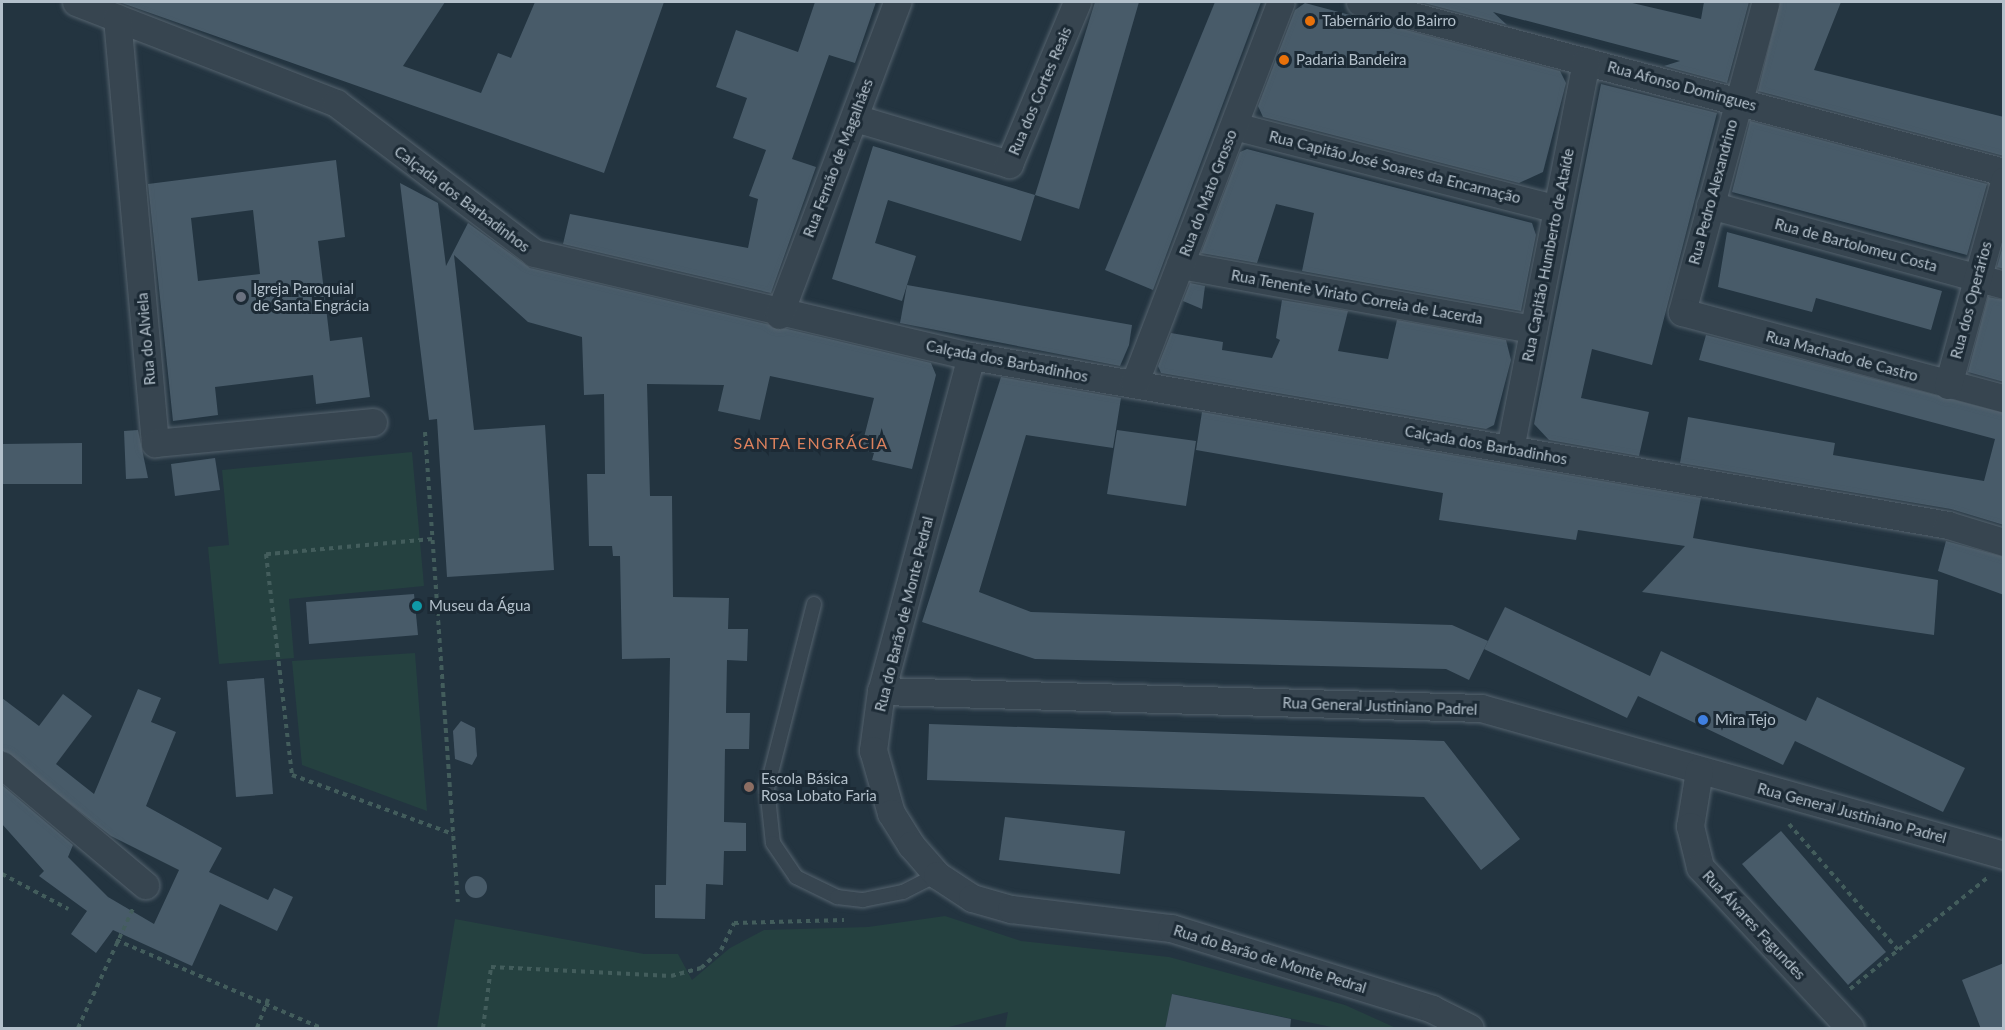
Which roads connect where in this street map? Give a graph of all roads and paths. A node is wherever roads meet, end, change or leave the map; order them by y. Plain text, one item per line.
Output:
1 (76, 2) edge
2 (897, 2) edge
3 (1077, 2) edge
4 (1281, 2) edge
5 (1359, 2) edge
6 (1765, 4) dead end
7 (117, 18) junction
8 (1586, 61) junction
9 (1737, 101) junction
10 (855, 118) junction
11 (1234, 126) junction
12 (2004, 172) edge
13 (2004, 181) edge
14 (1710, 205) junction
15 (1557, 209) junction
16 (1180, 266) junction
17 (1977, 279) junction
18 (2004, 285) edge
19 (1682, 312) joint
20 (779, 315) junction
21 (1533, 329) junction
22 (971, 356) junction
23 (1134, 384) junction
24 (1948, 385) junction
25 (2004, 398) edge
26 (373, 423) dead end
27 (425, 432) dead end
28 (1510, 449) junction
29 (432, 538) junction
30 (2004, 542) edge
31 (814, 604) dead end
32 (881, 691) junction
33 (2, 765) edge
34 (1699, 771) junction
35 (1758, 788) junction
36 (453, 834) junction
37 (1999, 863) edge
38 (2, 874) edge
39 (937, 875) junction
40 (145, 885) joint
41 (458, 902) dead end
42 (68, 909) dead end
43 (849, 920) dead end
44 (116, 940) junction
45 (1898, 950) junction
46 (268, 999) dead end
47 (266, 1005) junction
48 (1828, 1006) junction
49 (78, 1029) edge
50 (257, 1029) edge
51 (321, 1029) edge
52 (483, 1029) edge
53 (1470, 1029) edge
54 (1850, 1029) edge

1 - 7 street, Calçada dos Barbadinhos
2 - 10 street, Rua Fernão de Magalhães
3 - 10 street, Rua dos Cortes Reais
4 - 11 street, Rua do Mato Grosso
5 - 8 street, Rua Afonso Domingues
6 - 9 street, Rua Pedro Alexandrino
7 - 20 street, Calçada dos Barbadinhos
7 - 26 street, Rua do Alviela
8 - 9 street, Rua Afonso Domingues
8 - 15 street, Rua Capitão Humberto de Ataíde
9 - 12 street, Rua Afonso Domingues
9 - 14 street, Rua Pedro Alexandrino
10 - 20 street, Rua Fernão de Magalhães
11 - 15 street, Rua Capitão José Soares da Encarnação
11 - 16 street, Rua do Mato Grosso
13 - 17 street, Rua dos Operários
14 - 17 street, Rua de Bartolomeu Costa
14 - 19 street, Rua Pedro Alexandrino
15 - 21 street, Rua Capitão Humberto de Ataíde
16 - 21 street, Rua Tenente Viriato Correia de Lacerda
16 - 23 street, Rua do Mato Grosso
17 - 18 street, Rua de Bartolomeu Costa
17 - 24 street, Rua dos Operários
19 - 24 street, Rua Machado de Castro
20 - 22 street, Calçada dos Barbadinhos
21 - 28 street, Rua Capitão Humberto de Ataíde
22 - 23 street, Calçada dos Barbadinhos
22 - 32 street, Rua do Barão de Monte Pedral
23 - 28 street, Calçada dos Barbadinhos
24 - 25 street, Rua Machado de Castro
27 - 29 path
28 - 30 street, Calçada dos Barbadinhos
29 - 36 path
29 - 36 path
31 - 39 lane
32 - 34 street, Rua General Justiniano Padrel
32 - 39 street, Rua do Barão de Monte Pedral
33 - 40 street
34 - 35 street, Rua General Justiniano Padrel
34 - 48 street, Rua Álvares Fagundes
35 - 37 street, Rua General Justiniano Padrel
35 - 45 path
36 - 41 path
37 - 45 path
38 - 42 path
39 - 53 street, Rua do Barão de Monte Pedral
40 - 44 path
43 - 52 path
44 - 47 path
44 - 49 path
45 - 48 path
46 - 47 path
47 - 50 path
47 - 51 path
48 - 54 street, Rua Álvares Fagundes

